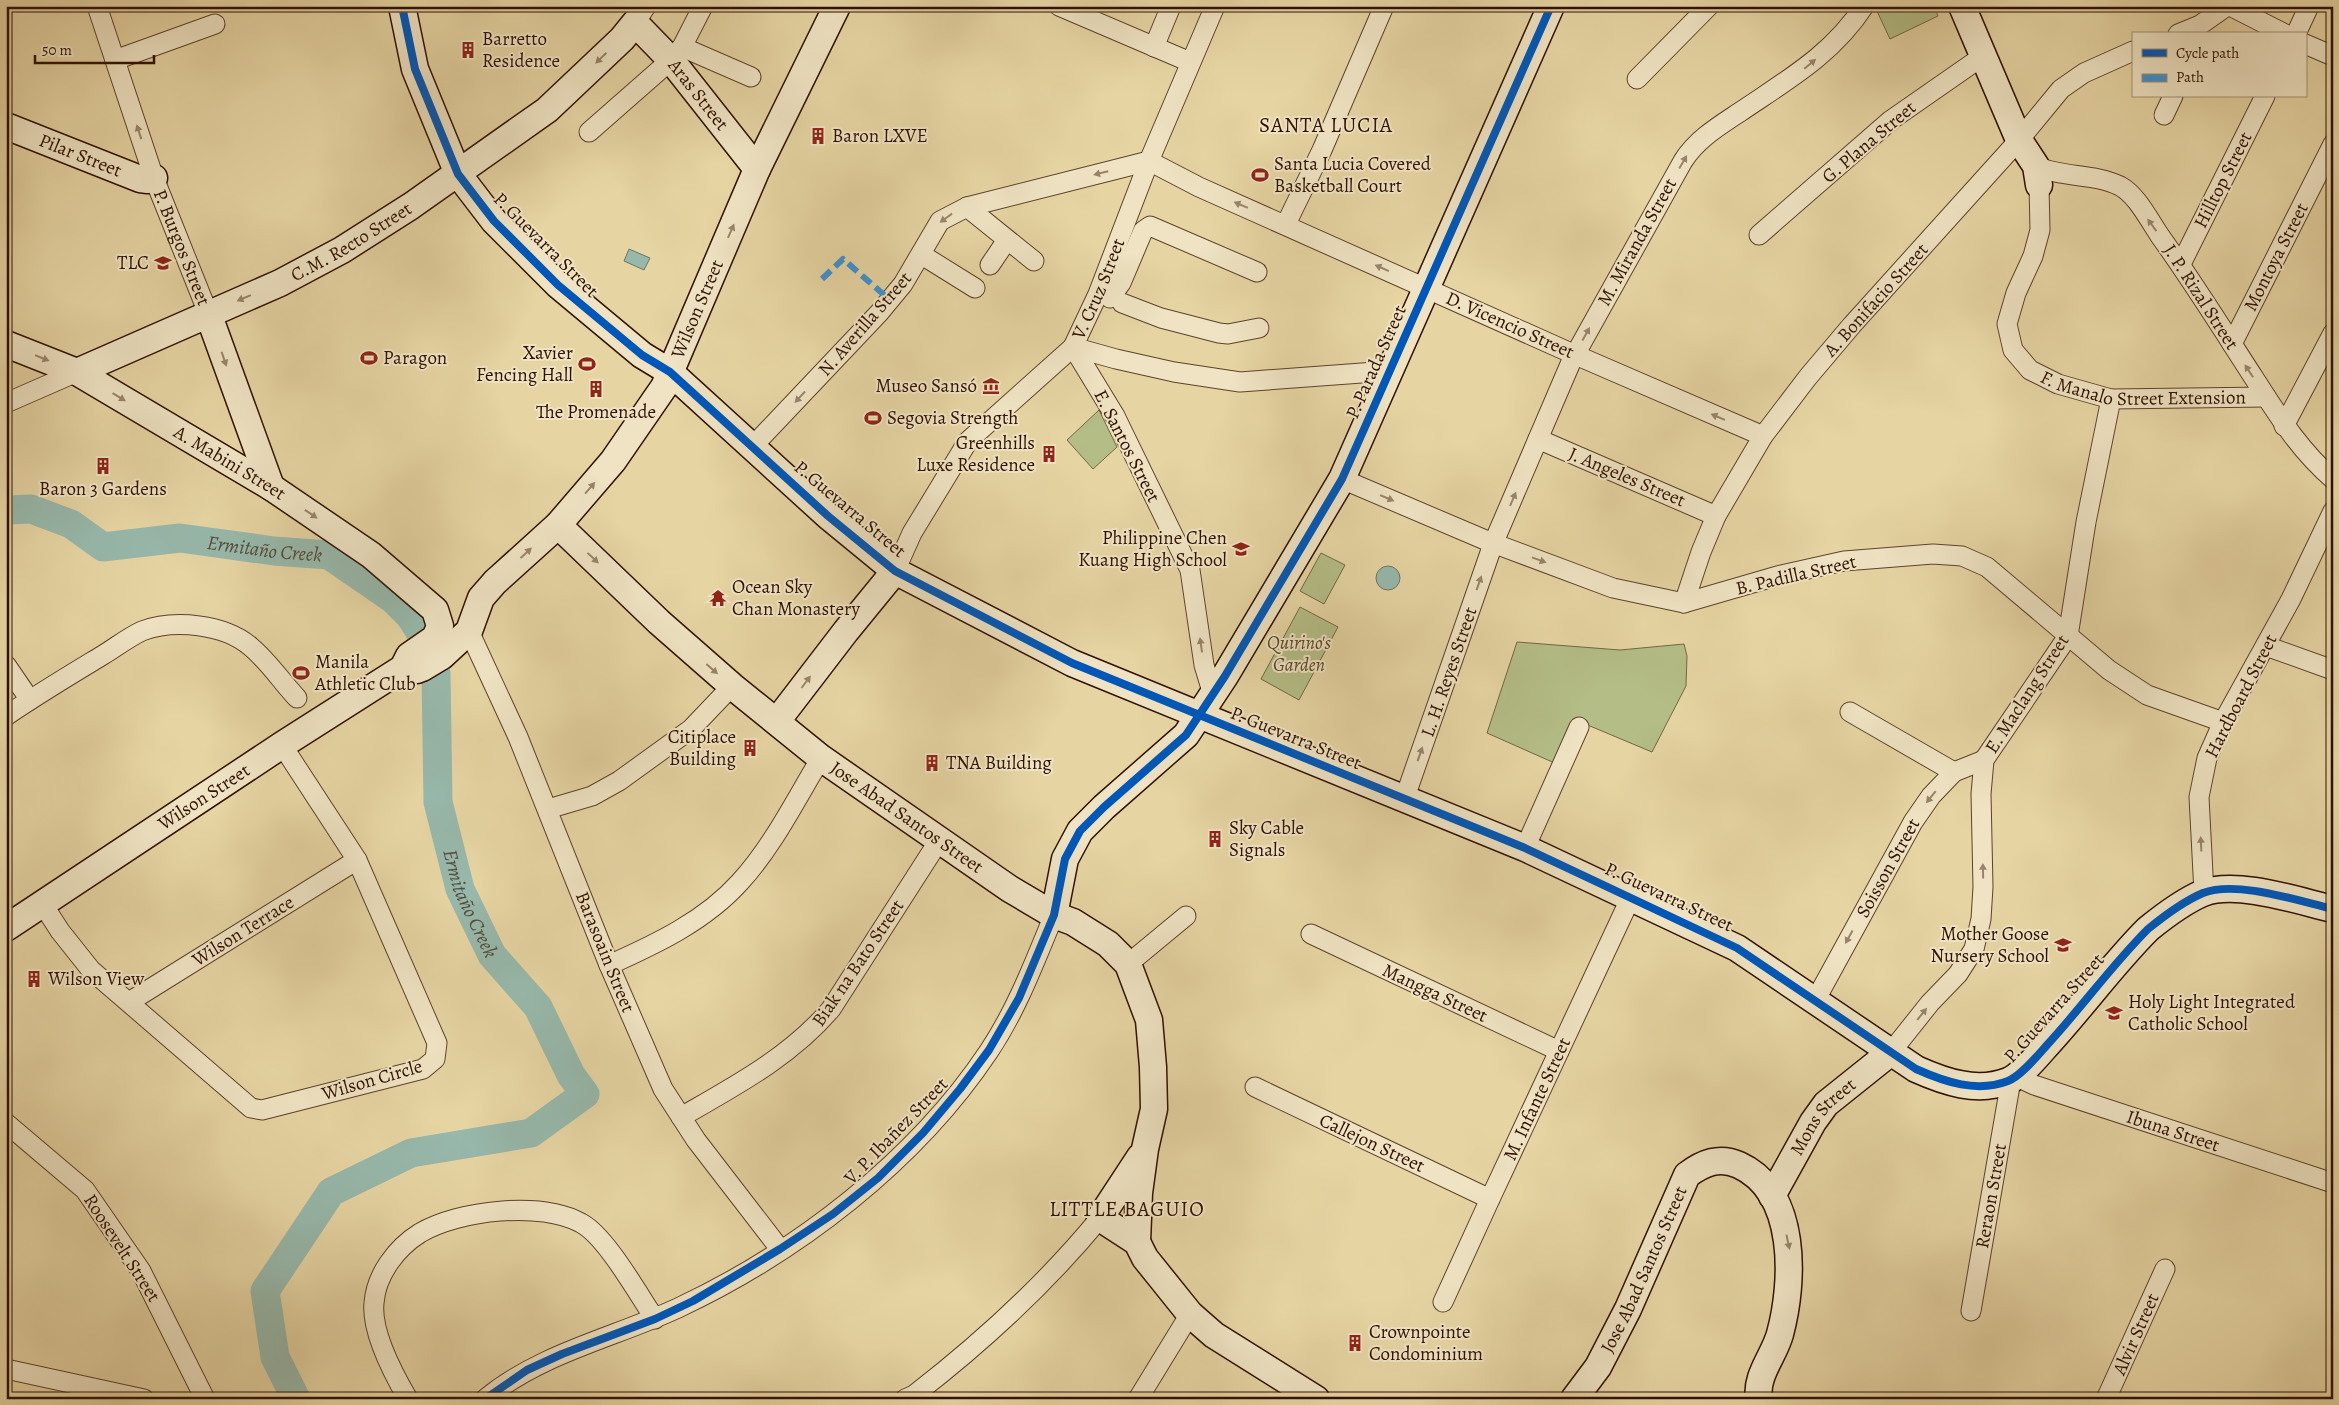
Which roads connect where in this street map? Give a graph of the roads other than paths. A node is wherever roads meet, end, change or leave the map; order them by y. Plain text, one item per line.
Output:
1 (97, 6) edge
2 (402, 6) edge
3 (703, 6) edge
4 (837, 6) edge
5 (1059, 6) edge
6 (1171, 6) edge
7 (1215, 6) edge
8 (1384, 6) edge
9 (1709, 6) edge
10 (1864, 6) edge
11 (1962, 6) edge
12 (2229, 6) edge
13 (2309, 6) edge
14 (1548, 7) edge
15 (640, 15) edge
16 (215, 24) dead end
17 (2200, 29) edge
18 (2187, 32) edge
19 (2281, 32) edge
20 (2297, 32) edge
21 (2306, 44) edge
22 (1154, 47) junction
23 (2132, 51) edge
24 (677, 54) junction
25 (1982, 56) junction
26 (2333, 56) edge
27 (115, 60) junction
28 (1190, 62) junction
29 (751, 77) dead end
30 (1637, 79) dead end
31 (2172, 98) edge
32 (2264, 98) edge
33 (2164, 115) dead end
34 (6, 126) edge
35 (589, 132) dead end
36 (2019, 140) junction
37 (2333, 144) edge
38 (1149, 161) junction
39 (757, 169) junction
40 (458, 174) junction
41 (2037, 175) junction
42 (154, 178) junction
43 (967, 207) junction
44 (1286, 224) junction
45 (1759, 235) dead end
46 (1007, 240) junction
47 (922, 255) junction
48 (1034, 261) dead end
49 (2181, 264) junction
50 (990, 265) dead end
51 (1257, 272) dead end
52 (975, 288) dead end
53 (1427, 288) junction
54 (208, 313) junction
55 (1259, 328) dead end
56 (2333, 333) edge
57 (6, 344) edge
58 (2232, 344) junction
59 (1073, 347) junction
60 (1575, 355) junction
61 (1389, 371) junction
62 (77, 372) junction
63 (670, 372) junction
64 (2266, 397) junction
65 (2111, 400) junction
66 (6, 404) edge
67 (2284, 426) junction
68 (1763, 436) junction
69 (1538, 439) junction
70 (753, 446) junction
71 (1342, 479) junction
72 (2333, 479) edge
73 (271, 487) junction
74 (2333, 511) edge
75 (1716, 516) junction
76 (558, 525) junction
77 (1493, 544) junction
78 (896, 571) junction
79 (482, 598) junction
80 (1684, 603) junction
81 (435, 610) junction
82 (469, 631) junction
83 (2068, 636) junction
84 (2266, 646) junction
85 (423, 656) junction
86 (6, 665) edge
87 (2333, 670) edge
88 (732, 686) junction
89 (1216, 690) junction
90 (297, 698) dead end
91 (30, 700) junction
92 (1850, 712) dead end
93 (6, 716) edge
94 (1200, 717) junction
95 (777, 721) junction
96 (2223, 722) junction
97 (1579, 727) dead end
98 (282, 745) junction
99 (821, 758) junction
100 (1984, 760) junction
101 (1954, 772) junction
102 (1404, 800) junction
103 (548, 809) junction
104 (940, 839) junction
105 (1525, 848) junction
106 (357, 860) junction
107 (2204, 893) junction
108 (1632, 897) junction
109 (42, 903) junction
110 (2333, 909) edge
111 (1054, 914) junction
112 (1186, 916) dead end
113 (6, 928) edge
114 (1311, 934) dead end
115 (1128, 964) junction
116 (609, 965) junction
117 (1816, 999) junction
118 (130, 1002) junction
119 (1559, 1051) junction
120 (1891, 1052) junction
121 (2013, 1078) junction
122 (1255, 1087) dead end
123 (681, 1117) junction
124 (6, 1122) edge
125 (1145, 1149) junction
126 (2333, 1183) edge
127 (1772, 1196) junction
128 (1490, 1199) junction
129 (1100, 1218) junction
130 (1137, 1242) junction
131 (780, 1250) junction
132 (2165, 1269) dead end
133 (1443, 1302) dead end
134 (1971, 1311) dead end
135 (1190, 1314) junction
136 (655, 1318) junction
137 (6, 1370) edge
138 (144, 1399) edge
139 (205, 1399) edge
140 (408, 1399) edge
141 (485, 1399) edge
142 (906, 1399) edge
143 (1138, 1399) edge
144 (1316, 1399) edge
145 (1574, 1399) edge
146 (1758, 1399) edge
147 (2106, 1399) edge

1 - 27 street, P. Burgos Street
2 - 40 main road, P. Guevarra Street
3 - 24 street
4 - 39 main road, Wilson Street
5 - 22 street
6 - 22 street
7 - 28 street, V. Cruz Street
8 - 44 street
9 - 30 street
60 -> 10 street, M. Miranda Street
11 - 25 main road
12 - 17 street
12 - 19 street
13 - 20 street
14 - 53 main road, P. Parada Street
15 - 24 main road, Aras Street
15 -> 40 main road, C.M. Recto Street
16 - 27 street
17 - 18 street
21 - 26 street
22 - 28 street
23 - 36 street, A. Bonifacio Street
24 - 29 street
24 - 35 street
24 - 39 main road, Aras Street
25 - 36 main road
25 - 45 street, G. Plana Street
42 -> 27 street, P. Burgos Street
28 - 38 street, V. Cruz Street
31 - 33 street
32 - 49 street, Hilltop Street
34 - 42 main road, Pilar Street
36 - 41 main road
36 - 68 street, A. Bonifacio Street
37 - 58 street, Montoya Street
38 -> 43 street, N. Averilla Street
44 -> 38 street, D. Vicencio Street
38 - 59 street, V. Cruz Street
63 -> 39 main road, Wilson Street
40 -> 54 main road, C.M. Recto Street
40 - 63 main road, P. Guevarra Street
49 -> 41 street, J. P. Rizal Street
41 - 65 street, F. Manalo Street Extension
42 - 54 street, P. Burgos Street
43 - 46 street
43 -> 47 street, N. Averilla Street
53 -> 44 street, D. Vicencio Street
46 - 48 street
46 - 50 street
47 - 52 street
47 -> 70 street, N. Averilla Street
49 - 58 street, J. P. Rizal Street
51 - 55 street
53 - 60 street, D. Vicencio Street
53 - 61 main road, P. Parada Street
54 - 62 main road, C.M. Recto Street
54 -> 73 main road, P. Burgos Street
56 - 67 street
57 -> 62 main road, A. Mabini Street
64 -> 58 street, J. P. Rizal Street
59 - 61 street
59 - 78 street, V. Cruz Street
89 -> 59 street, E. Santos Street
68 -> 60 street, D. Vicencio Street
60 - 69 street, M. Miranda Street
61 - 71 main road, P. Parada Street
62 - 66 street, C.M. Recto Street
62 -> 73 main road, A. Mabini Street
63 - 70 main road, P. Guevarra Street
76 -> 63 main road, Wilson Street
64 - 65 street, F. Manalo Street Extension
64 - 67 street, J. P. Rizal Street
65 - 83 street, E. Maclang Street
67 - 72 street, J. P. Rizal Street
68 - 75 street, A. Bonifacio Street
69 - 75 street, J. Angeles Street
77 -> 69 street, M. Miranda Street
70 - 78 main road, P. Guevarra Street
71 -> 77 street, B. Padilla Street
71 - 89 main road, P. Parada Street
73 -> 81 main road, A. Mabini Street
74 - 84 street, Hardboard Street
75 - 80 street, A. Bonifacio Street
79 -> 76 main road, Wilson Street
76 -> 88 main road, Jose Abad Santos Street
77 -> 80 street, B. Padilla Street
102 -> 77 street, L. H. Reyes Street
78 - 94 main road, P. Guevarra Street
95 -> 78 main road, V. Cruz Street
79 - 81 main road, Wilson Street
79 - 82 main road, Wilson Street
80 - 83 street, B. Padilla Street
81 - 85 main road
82 - 85 main road, Wilson Street
82 - 103 street, Barasoain Street
83 - 96 street, B. Padilla Street
83 - 100 street, E. Maclang Street
84 - 87 street
84 - 96 street, Hardboard Street
85 - 98 main road, Wilson Street
86 - 91 street
88 - 95 main road, Jose Abad Santos Street
88 - 103 street
89 - 94 main road, P. Parada Street
90 - 91 street
91 - 93 street
92 - 101 street
94 - 102 main road, P. Guevarra Street
94 - 111 main road, V. P. Ibañez Street
95 - 99 main road, Jose Abad Santos Street
107 -> 96 street, Hardboard Street
97 - 105 street
98 - 106 street, Wilson Circle
98 - 109 main road, Wilson Street
99 - 104 main road, Jose Abad Santos Street
99 - 116 street
100 - 101 street, Soisson Street
120 -> 100 street, E. Maclang Street
101 -> 117 street, Soisson Street
102 - 105 main road, P. Guevarra Street
103 - 116 street, Barasoain Street
104 - 111 main road, Jose Abad Santos Street
104 - 123 street, Biak na Bato Street
105 - 108 main road, P. Guevarra Street
106 - 118 street, Wilson Terrace
106 - 118 street, Wilson Circle
107 - 110 main road, P. Guevarra Street
107 - 121 main road, P. Guevarra Street
108 - 117 main road, P. Guevarra Street
108 - 119 street, M. Infante Street
109 - 113 main road, Wilson Street
109 - 118 street, Wilson Circle
111 - 115 main road, Jose Abad Santos Street
111 - 131 street, V. P. Ibañez Street
112 - 115 street
114 - 119 street, Mangga Street
115 - 125 main road, Jose Abad Santos Street
116 - 123 street, Barasoain Street
117 - 120 main road, P. Guevarra Street
119 - 128 street, M. Infante Street
120 - 121 main road, P. Guevarra Street
120 - 127 main road, Mons Street
121 - 126 street, Ibuna Street
121 - 134 street, Reraon Street
122 - 128 street, Callejon Street
123 - 131 street, Barasoain Street
124 - 139 street, Roosevelt Street
125 - 129 main road, Jose Abad Santos Street
125 - 130 main road, Jose Abad Santos Street
127 - 145 main road, Jose Abad Santos Street
127 -> 146 main road, Jose Abad Santos Street
128 - 133 street, M. Infante Street
129 - 130 main road
129 - 142 street
130 - 135 main road
131 - 136 street, V. P. Ibañez Street
132 - 147 street, Alvir Street
135 - 143 street
135 - 144 main road
136 - 140 street
136 - 141 street, V. P. Ibañez Street
137 - 138 street

